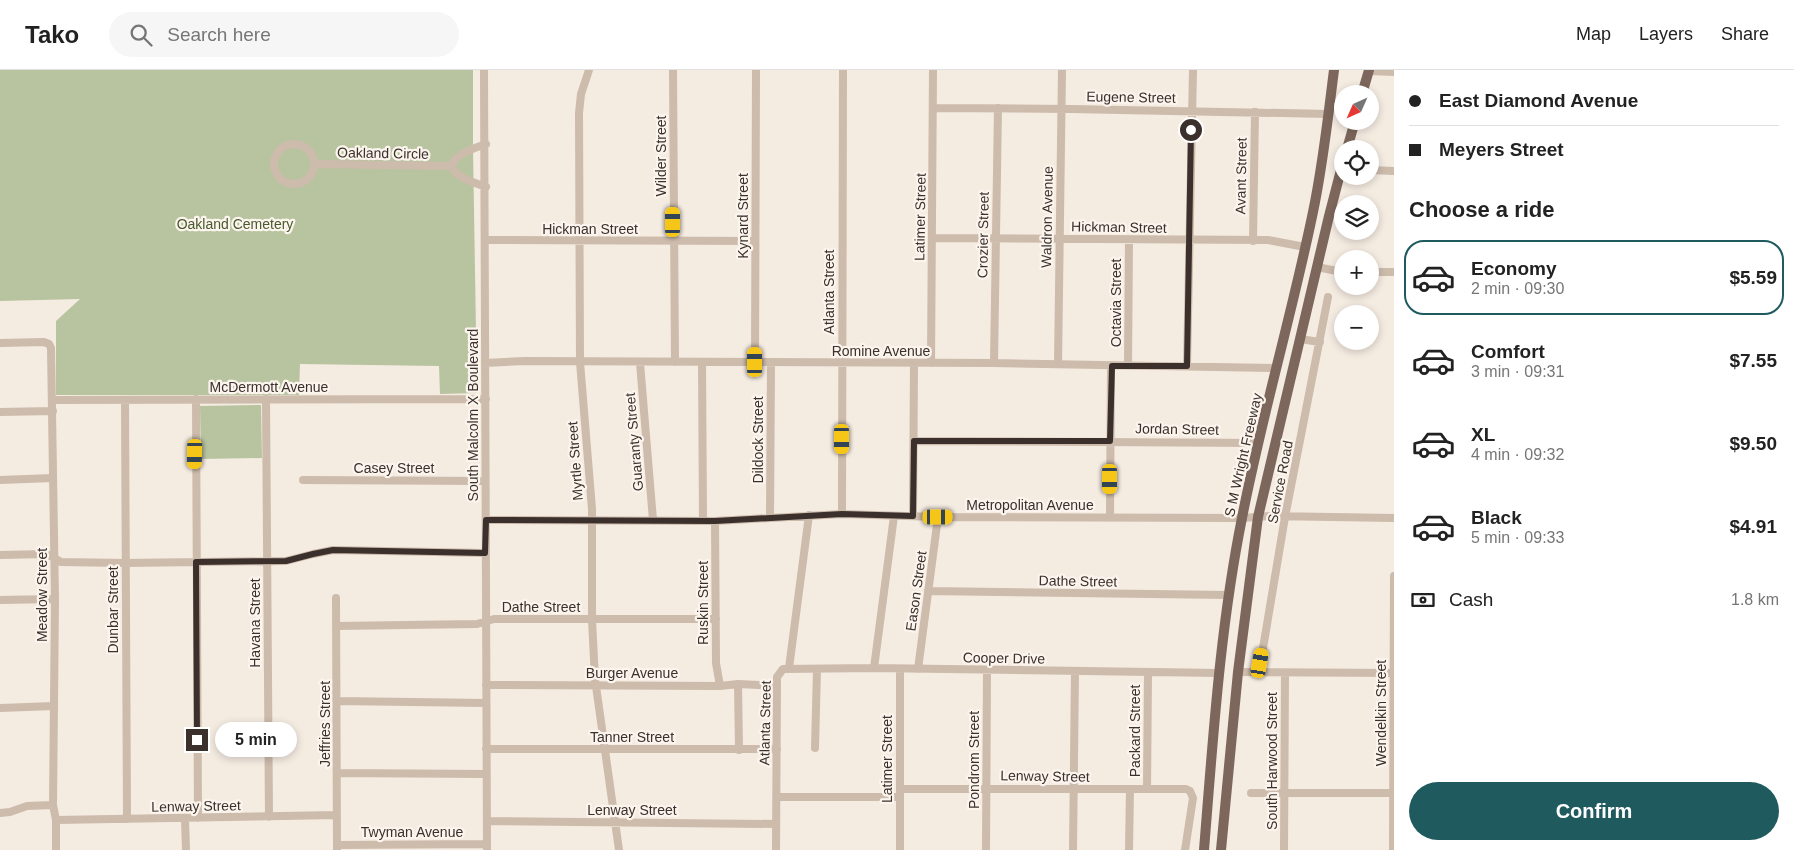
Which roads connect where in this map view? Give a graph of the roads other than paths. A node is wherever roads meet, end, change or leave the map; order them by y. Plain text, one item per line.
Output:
1 (484, 70) edge
2 (589, 70) edge
3 (673, 70) edge
4 (756, 70) edge
5 (843, 70) edge
6 (933, 70) edge
7 (1062, 70) edge
8 (1193, 70) edge
9 (1334, 70) edge
10 (1369, 70) edge
11 (1394, 72) edge
12 (1365, 85) edge
13 (934, 108) junction
14 (998, 108) junction
15 (1062, 109) junction
16 (1192, 111) junction
17 (1255, 112) junction
18 (1329, 114) junction
19 (486, 144) junction
20 (315, 164) junction
21 (452, 166) junction
22 (1379, 170) edge
23 (1394, 171) edge
24 (1338, 185) edge
25 (486, 187) junction
26 (932, 238) junction
27 (995, 238) junction
28 (1059, 238) junction
29 (486, 240) junction
30 (1128, 240) junction
31 (1189, 240) junction
32 (580, 241) junction
33 (755, 241) junction
34 (1253, 241) junction
35 (674, 242) junction
36 (1306, 247) junction
37 (1317, 267) junction
38 (1334, 270) edge
39 (1379, 272) edge
40 (1394, 272) edge
41 (1328, 297) dead end
42 (1300, 338) junction
43 (1320, 342) junction
44 (0, 343) edge
45 (580, 362) junction
46 (675, 362) junction
47 (702, 362) junction
48 (755, 362) junction
49 (771, 362) junction
50 (485, 363) junction
51 (640, 363) junction
52 (842, 363) junction
53 (994, 363) junction
54 (914, 364) junction
55 (931, 364) junction
56 (1058, 364) junction
57 (1128, 365) junction
58 (1112, 366) junction
59 (1187, 366) junction
60 (1277, 368) junction
61 (486, 398) junction
62 (196, 399) junction
63 (53, 400) junction
64 (125, 400) junction
65 (266, 400) junction
66 (53, 410) junction
67 (0, 412) edge
68 (914, 441) junction
69 (1110, 441) junction
70 (1259, 443) junction
71 (53, 478) junction
72 (0, 480) edge
73 (304, 480) dead end
74 (485, 481) junction
75 (842, 514) junction
76 (809, 515) junction
77 (894, 516) junction
78 (913, 516) junction
79 (1286, 516) junction
80 (938, 517) junction
81 (1110, 517) junction
82 (1258, 517) junction
83 (770, 518) junction
84 (1242, 518) junction
85 (1394, 518) edge
86 (592, 519) junction
87 (486, 520) junction
88 (653, 520) junction
89 (703, 520) junction
90 (715, 521) junction
91 (485, 553) junction
92 (0, 556) edge
93 (54, 559) junction
94 (267, 561) junction
95 (196, 562) junction
96 (125, 563) junction
97 (1394, 576) edge
98 (928, 592) junction
99 (1228, 595) junction
100 (336, 598) dead end
101 (55, 599) junction
102 (0, 600) edge
103 (716, 619) junction
104 (592, 620) junction
105 (486, 622) junction
106 (336, 626) junction
107 (789, 668) junction
108 (874, 668) junction
109 (817, 669) junction
110 (900, 669) junction
111 (918, 669) junction
112 (987, 670) junction
113 (1074, 671) junction
114 (1238, 672) junction
115 (1259, 672) junction
116 (1148, 673) junction
117 (1219, 673) junction
118 (1285, 673) junction
119 (1394, 673) edge
120 (738, 684) junction
121 (486, 685) junction
122 (596, 685) junction
123 (720, 686) junction
124 (777, 686) junction
125 (337, 701) junction
126 (486, 703) junction
127 (54, 706) junction
128 (0, 708) edge
129 (815, 748) dead end
130 (486, 749) junction
131 (777, 749) junction
132 (604, 750) junction
133 (739, 750) junction
134 (337, 773) junction
135 (486, 774) junction
136 (900, 788) junction
137 (987, 788) junction
138 (1074, 789) junction
139 (1147, 789) junction
140 (1130, 790) junction
141 (1251, 793) dead end
142 (1285, 793) junction
143 (1394, 793) edge
144 (776, 797) junction
145 (900, 797) junction
146 (53, 805) junction
147 (0, 813) edge
148 (337, 815) junction
149 (268, 817) junction
150 (198, 818) junction
151 (127, 819) junction
152 (185, 819) junction
153 (56, 820) junction
154 (487, 821) junction
155 (615, 823) junction
156 (776, 824) junction
157 (337, 847) edge
158 (487, 847) edge
159 (56, 850) edge
160 (186, 850) edge
161 (619, 850) edge
162 (776, 850) edge
163 (900, 850) edge
164 (986, 850) edge
165 (1073, 850) edge
166 (1129, 850) edge
167 (1185, 850) edge
168 (1204, 850) edge
169 (1221, 850) edge
170 (1284, 850) edge
171 (1393, 850) edge

1 - 19 street, South Malcolm X Boulevard
2 - 32 street, Myrtle Street
3 - 35 street, Wilder Street
4 - 33 street, Kynard Street
5 - 52 street, Atlanta Street
6 - 13 street, Latimer Street
7 - 15 street, Waldron Avenue
8 - 16 street
9 - 18 main road, S M Wright Freeway
10 - 11 street
10 - 12 main road
13 - 14 street, Eugene Street
13 - 26 street, Latimer Street
14 - 15 street, Eugene Street
14 - 27 street, Crozier Street
15 - 16 street, Eugene Street
15 - 28 street, Waldron Avenue
16 - 17 street, Eugene Street
16 - 31 street
17 - 18 street, Eugene Street
17 - 34 street, Avant Street
18 - 36 main road, S M Wright Freeway
19 - 21 street
19 - 25 street, South Malcolm X Boulevard
20 - 20 street
20 - 21 street, Oakland Circle
21 - 25 street
22 - 23 street
24 - 37 main road, S M Wright Freeway
25 - 29 street, South Malcolm X Boulevard
26 - 27 street, Hickman Street
26 - 55 street, Latimer Street
27 - 28 street, Hickman Street
27 - 53 street, Crozier Street
28 - 30 street, Hickman Street
28 - 56 street, Waldron Avenue
29 - 32 street, Hickman Street
29 - 50 street, South Malcolm X Boulevard
30 - 31 street, Hickman Street
30 - 57 street, Octavia Street
31 - 34 street, Hickman Street
31 - 59 street
32 - 35 street, Hickman Street
32 - 45 street, Myrtle Street
33 - 35 street, Hickman Street
33 - 48 street, Kynard Street
34 - 36 street, Hickman Street
35 - 46 street, Wilder Street
36 - 60 main road, S M Wright Freeway
37 - 38 street
37 - 42 main road, S M Wright Freeway
39 - 40 street
41 - 43 street, Service Road
42 - 43 street
42 - 82 main road, S M Wright Freeway
43 - 79 street, Service Road
44 - 63 street, Meadow Street
45 - 50 street, Romine Avenue
45 - 51 street, Romine Avenue
45 - 86 street, Myrtle Street
46 - 47 street, Romine Avenue
46 - 51 street, Romine Avenue
47 - 48 street, Romine Avenue
47 - 89 street
48 - 49 street, Romine Avenue
49 - 52 street, Romine Avenue
49 - 83 street, Dildock Street
50 - 61 street, South Malcolm X Boulevard
51 - 88 street, Guaranty Street
52 - 54 street, Romine Avenue
52 - 75 street, Atlanta Street
53 - 55 street, Romine Avenue
53 - 56 street, Romine Avenue
54 - 55 street, Romine Avenue
54 - 68 street
56 - 58 street, Romine Avenue
57 - 58 street, Romine Avenue
57 - 59 street, Romine Avenue
58 - 69 street, Octavia Street
59 - 60 street, Romine Avenue
60 - 70 main road, S M Wright Freeway
61 - 65 street, McDermott Avenue
61 - 74 street, South Malcolm X Boulevard
62 - 64 street, McDermott Avenue
62 - 65 street, McDermott Avenue
62 - 95 street
63 - 64 street, McDermott Avenue
63 - 66 street, Meadow Street
64 - 96 street, Dunbar Street
65 - 94 street, Havana Street
66 - 67 street
66 - 71 street, Meadow Street
68 - 69 street, Jordan Street
68 - 78 street
69 - 70 street, Jordan Street
69 - 81 street, Octavia Street
70 - 84 main road, S M Wright Freeway
71 - 72 street
71 - 93 street, Meadow Street
73 - 74 street, Casey Street
74 - 87 street, South Malcolm X Boulevard
75 - 76 street, Metropolitan Avenue
75 - 77 street, Metropolitan Avenue
76 - 83 street, Metropolitan Avenue
76 - 107 street, Atlanta Street
77 - 78 street, Metropolitan Avenue
77 - 108 street
78 - 80 street, Metropolitan Avenue
79 - 82 street, Metropolitan Avenue
79 - 85 street, Metropolitan Avenue
79 - 115 street, Service Road
80 - 81 street, Metropolitan Avenue
80 - 98 street, Eason Street
81 - 84 street, Metropolitan Avenue
82 - 84 street, Metropolitan Avenue
82 - 114 main road, S M Wright Freeway
83 - 90 street, Metropolitan Avenue
84 - 99 main road, S M Wright Freeway
86 - 87 street, Metropolitan Avenue
86 - 88 street, Metropolitan Avenue
86 - 104 street, Myrtle Street
87 - 91 street, South Malcolm X Boulevard
88 - 89 street, Metropolitan Avenue
89 - 90 street, Metropolitan Avenue
90 - 103 street, Ruskin Street
91 - 94 street
91 - 105 street, South Malcolm X Boulevard
92 - 93 street
93 - 96 street
93 - 101 street, Meadow Street
94 - 95 street
94 - 149 street, Havana Street
95 - 96 street
95 - 150 street
96 - 151 street, Dunbar Street
97 - 119 street, Wendelkin Street
98 - 99 street, Dathe Street
98 - 111 street, Eason Street
99 - 117 main road, S M Wright Freeway
100 - 106 street, Jeffries Street
101 - 102 street
101 - 127 street, Meadow Street
103 - 104 street, Dathe Street
103 - 123 street, Ruskin Street
104 - 105 street, Dathe Street
104 - 122 street, Myrtle Street
105 - 106 street, Dathe Street
105 - 121 street, South Malcolm X Boulevard
106 - 125 street, Jeffries Street
107 - 109 street, Cooper Drive
107 - 124 street, Atlanta Street
108 - 109 street, Cooper Drive
108 - 110 street, Cooper Drive
109 - 129 street
110 - 111 street, Cooper Drive
110 - 136 street, Latimer Street
111 - 112 street, Cooper Drive
112 - 113 street, Cooper Drive
112 - 137 street, Pondrom Street
113 - 116 street, Cooper Drive
113 - 138 street
114 - 115 street
114 - 169 main road, S M Wright Freeway
115 - 118 street
116 - 117 street, Cooper Drive
116 - 139 street, Packard Street
117 - 168 main road, S M Wright Freeway
118 - 119 street
118 - 142 street, South Harwood Street
119 - 143 street, Wendelkin Street
120 - 123 street, Burger Avenue
120 - 124 street, Burger Avenue
120 - 133 street
121 - 122 street, Burger Avenue
121 - 126 street, South Malcolm X Boulevard
122 - 123 street, Burger Avenue
122 - 132 street, Myrtle Street
124 - 131 street, Atlanta Street
125 - 126 street
125 - 134 street, Jeffries Street
126 - 130 street, South Malcolm X Boulevard
127 - 128 street
127 - 146 street, Meadow Street
130 - 132 street, Tanner Street
130 - 135 street, South Malcolm X Boulevard
131 - 133 street, Tanner Street
131 - 144 street, Atlanta Street
132 - 133 street, Tanner Street
132 - 155 street, Myrtle Street
134 - 135 street
134 - 148 street, Jeffries Street
135 - 154 street, South Malcolm X Boulevard
136 - 137 street, Lenway Street
136 - 145 street, Latimer Street
137 - 138 street, Lenway Street
137 - 164 street, Pondrom Street
138 - 140 street, Lenway Street
138 - 165 street
139 - 140 street, Lenway Street
139 - 167 street, Lenway Street
140 - 166 street
141 - 142 street
142 - 143 street
142 - 170 street, South Harwood Street
143 - 171 street, Wendelkin Street
144 - 145 street
144 - 156 street, Atlanta Street
145 - 163 street, Latimer Street
146 - 147 street
146 - 153 street, Meadow Street
148 - 149 street, Lenway Street
148 - 157 street, Jeffries Street
149 - 150 street, Lenway Street
150 - 152 street, Lenway Street
151 - 152 street, Lenway Street
151 - 153 street, Lenway Street
152 - 160 street
153 - 159 street, Meadow Street
154 - 155 street, Lenway Street
154 - 158 street, South Malcolm X Boulevard
155 - 156 street, Lenway Street
155 - 161 street, Myrtle Street
156 - 162 street, Atlanta Street
157 - 158 street, Twyman Avenue

